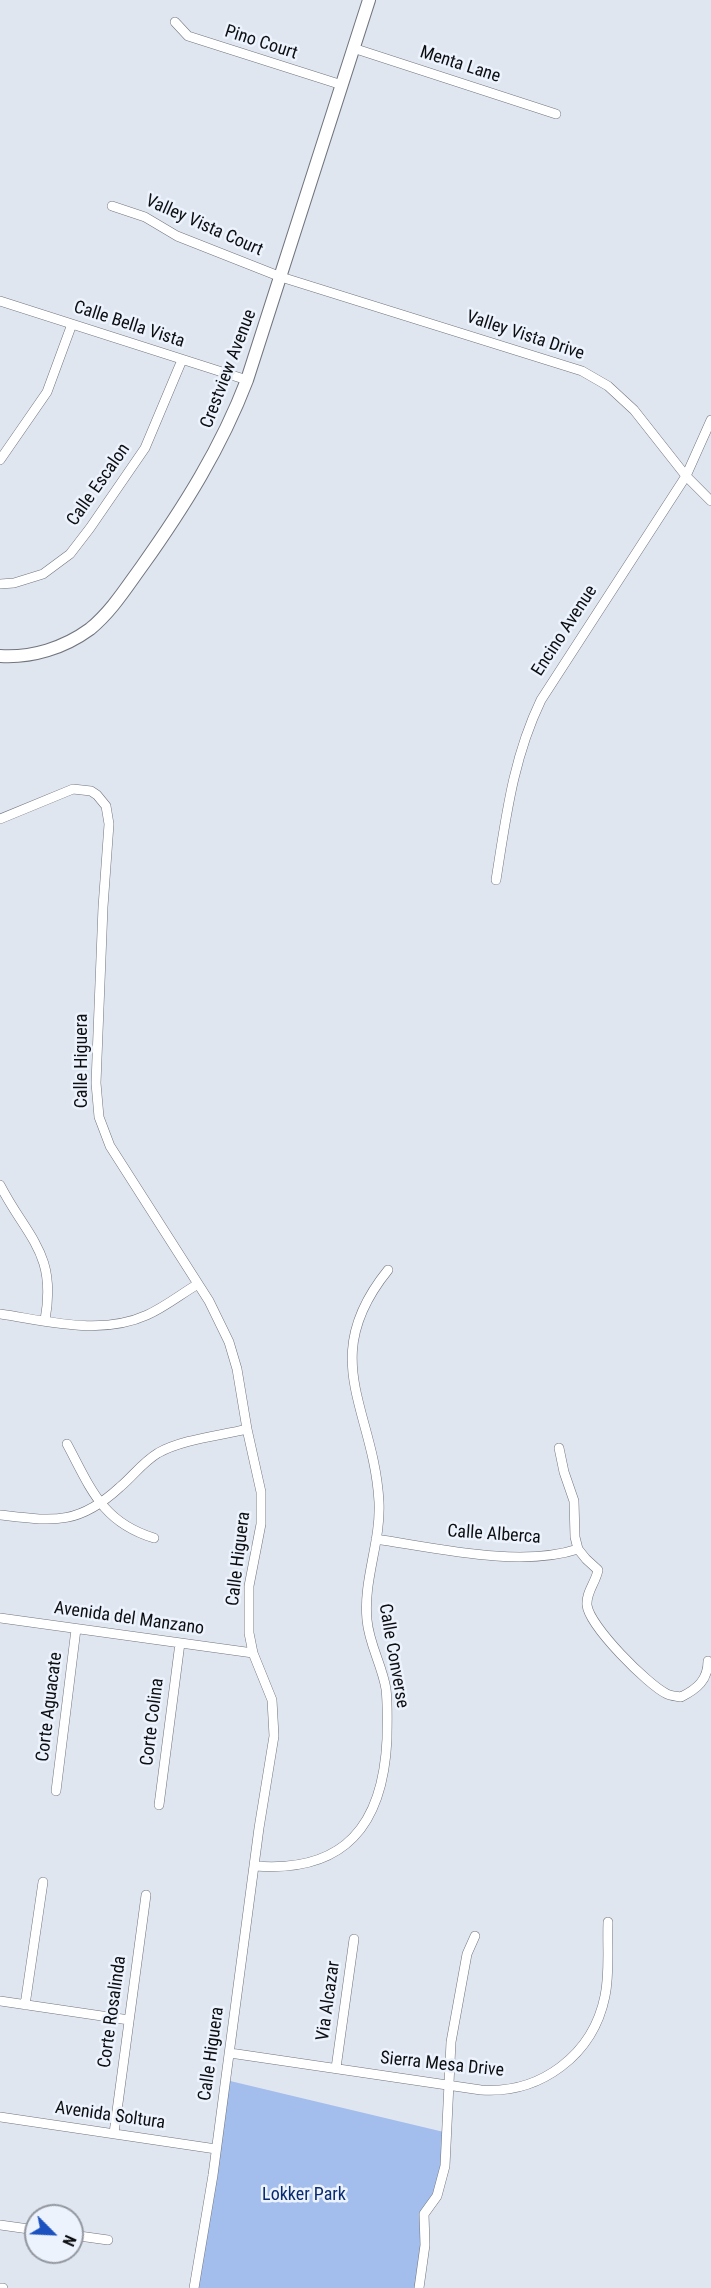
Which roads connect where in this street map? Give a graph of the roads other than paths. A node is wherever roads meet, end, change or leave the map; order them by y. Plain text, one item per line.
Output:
1 (369, 0) edge
2 (175, 22) dead end
3 (353, 48) junction
4 (342, 85) junction
5 (556, 114) dead end
6 (112, 206) dead end
7 (282, 277) junction
8 (0, 301) edge
9 (72, 324) junction
10 (182, 360) junction
11 (247, 380) junction
12 (711, 420) edge
13 (0, 460) edge
14 (686, 476) junction
15 (711, 501) edge
16 (0, 584) edge
17 (0, 656) edge
18 (0, 819) edge
19 (496, 879) dead end
20 (0, 1185) edge
21 (388, 1270) dead end
22 (198, 1284) junction
23 (0, 1314) edge
24 (45, 1320) junction
25 (247, 1430) junction
26 (67, 1444) dead end
27 (559, 1448) dead end
28 (101, 1503) junction
29 (0, 1515) edge
30 (154, 1538) dead end
31 (376, 1539) junction
32 (578, 1549) junction
33 (0, 1618) edge
34 (76, 1629) junction
35 (180, 1643) junction
36 (253, 1653) junction
37 (708, 1661) dead end
38 (56, 1791) dead end
39 (159, 1805) dead end
40 (255, 1866) junction
41 (43, 1882) dead end
42 (146, 1895) dead end
43 (608, 1922) dead end
44 (476, 1936) dead end
45 (354, 1939) dead end
46 (0, 2001) edge
47 (25, 2004) junction
48 (129, 2020) junction
49 (230, 2052) junction
50 (336, 2068) junction
51 (449, 2086) junction
52 (0, 2117) edge
53 (114, 2133) junction
54 (216, 2149) junction
55 (0, 2225) edge
56 (24, 2228) edge
57 (84, 2237) edge
58 (108, 2240) dead end
59 (194, 2288) edge
60 (419, 2288) edge

1 - 3 street, Crestview Avenue
2 - 4 street, Pino Court
3 - 4 street, Crestview Avenue
3 - 5 street, Menta Lane
4 - 7 street, Crestview Avenue
6 - 7 street, Valley Vista Court
7 - 11 street, Crestview Avenue
7 - 14 street, Valley Vista Drive
8 - 9 street, Calle Bella Vista
9 - 10 street, Calle Bella Vista
9 - 13 street
10 - 11 street, Calle Bella Vista
10 - 16 street, Calle Escalon
11 - 17 street, Crestview Avenue
12 - 14 street, Encino Avenue
14 - 15 street, Valley Vista Drive
14 - 19 street, Encino Avenue
18 - 22 street, Calle Higuera
20 - 24 street
21 - 31 street, Calle Converse
22 - 24 street
22 - 25 street, Calle Higuera
23 - 24 street
25 - 28 street
25 - 36 street, Calle Higuera
26 - 28 street
27 - 32 street
28 - 29 street
28 - 30 street
31 - 32 street, Calle Alberca
31 - 40 street, Calle Converse
32 - 37 street
33 - 34 street, Avenida del Manzano
34 - 35 street, Avenida del Manzano
34 - 38 street, Corte Aguacate
35 - 36 street, Avenida del Manzano
35 - 39 street, Corte Colina
36 - 40 street, Calle Higuera
40 - 49 street, Calle Higuera
41 - 47 street
42 - 48 street, Corte Rosalinda
43 - 51 street, Sierra Mesa Drive
44 - 51 street
45 - 50 street, Via Alcazar
46 - 47 street
47 - 48 street
48 - 53 street, Corte Rosalinda
49 - 50 street, Sierra Mesa Drive
49 - 54 street, Calle Higuera
50 - 51 street, Sierra Mesa Drive
51 - 60 street
52 - 53 street, Avenida Soltura
53 - 54 street, Avenida Soltura
54 - 59 street, Calle Higuera
55 - 56 street
57 - 58 street

